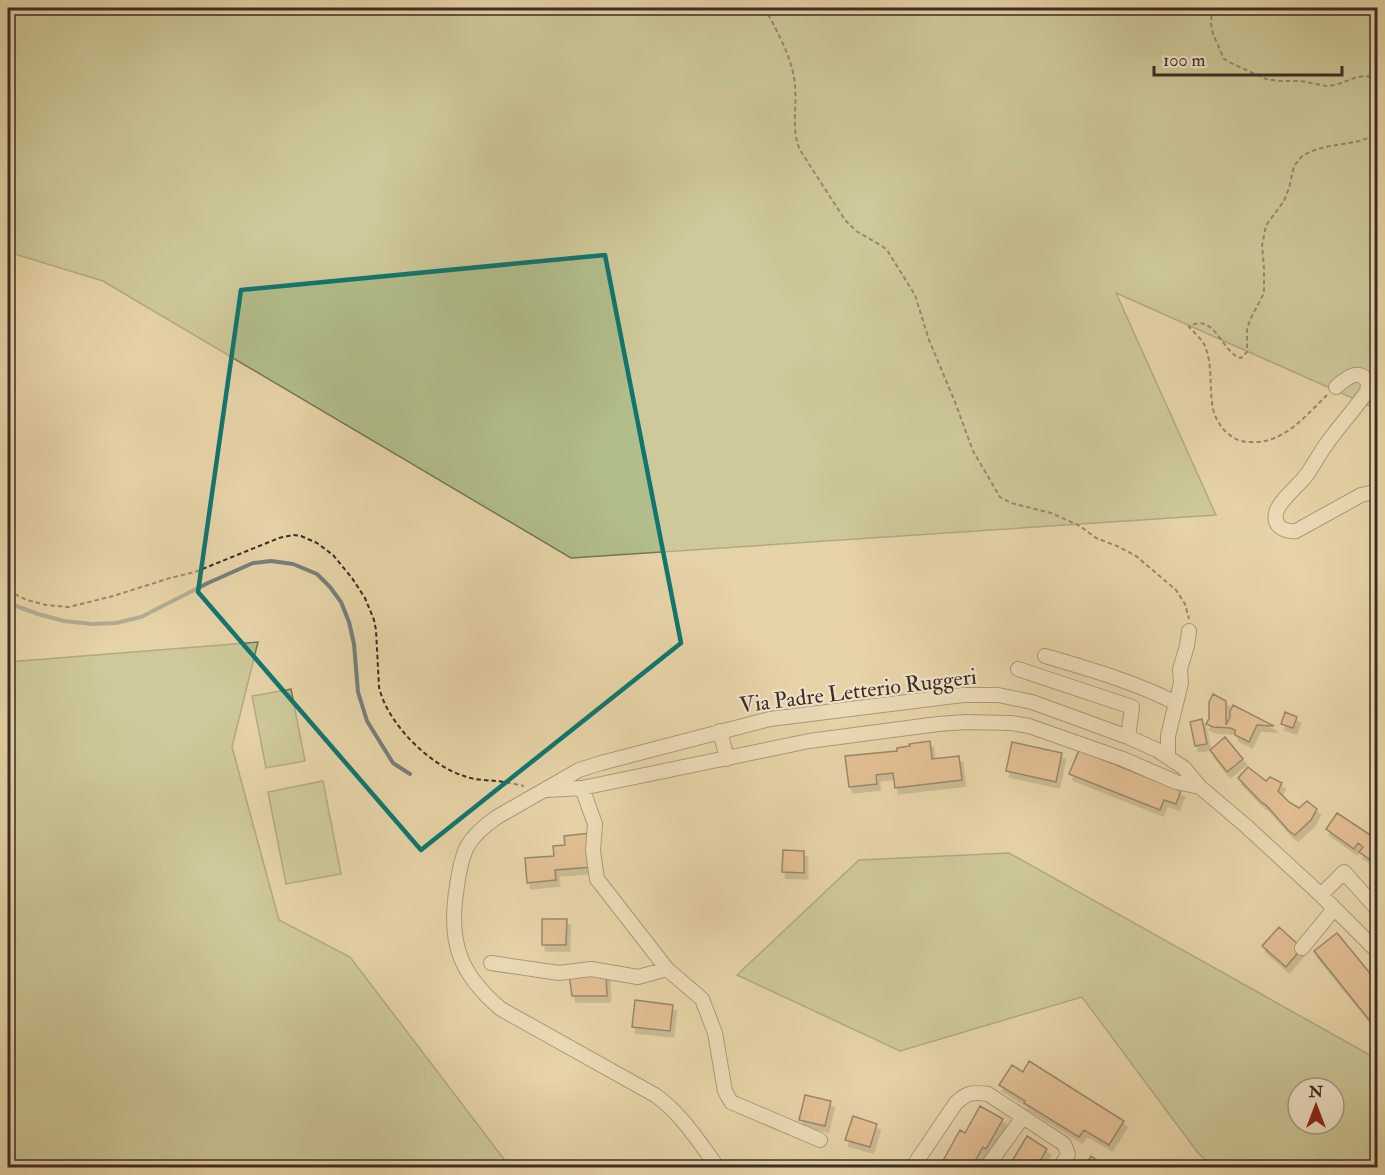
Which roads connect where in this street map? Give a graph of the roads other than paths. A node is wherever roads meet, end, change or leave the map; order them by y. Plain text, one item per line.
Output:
1 (1336, 387) road end
2 (1377, 491) edge
3 (1189, 631) road end
4 (1045, 656) dead end
5 (1018, 669) dead end
6 (922, 700) junction
7 (1176, 703) junction
8 (924, 727) junction
9 (720, 731) junction
10 (1128, 737) junction
11 (1168, 757) junction
12 (727, 759) junction
13 (1200, 787) junction
14 (582, 788) junction
15 (544, 790) junction
16 (1320, 895) junction
17 (1334, 909) junction
18 (1377, 910) edge
19 (1302, 948) dead end
20 (1377, 949) edge
21 (491, 963) dead end
22 (668, 969) junction
23 (1023, 1117) junction
24 (819, 1140) dead end
25 (718, 1167) edge
26 (912, 1167) edge
27 (986, 1167) edge
28 (1060, 1167) edge

1 - 2 street
3 - 7 street
4 - 7 street
5 - 10 street
6 - 8 street
6 - 9 street, Via Padre Letterio Ruggeri
6 - 10 street, Via Padre Letterio Ruggeri
7 - 11 street
8 - 12 street, Via Padre Letterio Ruggeri
8 - 13 street, Via Padre Letterio Ruggeri
9 - 12 street
9 - 15 street, Via Padre Letterio Ruggeri
10 - 11 street, Via Padre Letterio Ruggeri
11 - 13 street, Via Padre Letterio Ruggeri
12 - 14 street, Via Padre Letterio Ruggeri
13 - 16 street, Via Padre Letterio Ruggeri
14 - 15 street, Via Padre Letterio Ruggeri
14 - 22 street
15 - 25 street, Via Padre Letterio Ruggeri
16 - 17 street, Via Padre Letterio Ruggeri
16 - 18 street
17 - 19 street
17 - 20 street, Via Padre Letterio Ruggeri
21 - 22 street
22 - 24 street
23 - 26 street
23 - 27 street
23 - 28 street

